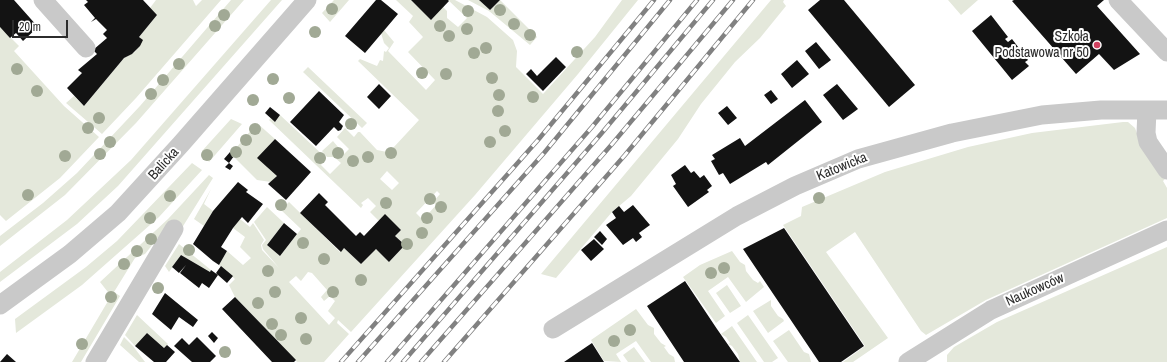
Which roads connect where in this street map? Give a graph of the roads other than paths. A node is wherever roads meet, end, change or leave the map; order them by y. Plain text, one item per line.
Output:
1 (43, 0) edge
2 (306, 0) edge
3 (1118, 0) edge
4 (86, 48) dead end
5 (1167, 52) edge
6 (1147, 110) junction
7 (1167, 110) edge
8 (1167, 170) edge
9 (174, 229) dead end
10 (1167, 230) edge
11 (0, 305) edge
12 (552, 329) dead end
13 (920, 359) edge
14 (95, 362) edge

1 - 4 street
2 - 11 street, Balicka
3 - 5 street
6 - 7 street, Katowicka
6 - 8 street
6 - 12 street, Katowicka
9 - 14 street
10 - 13 street, Naukowców

